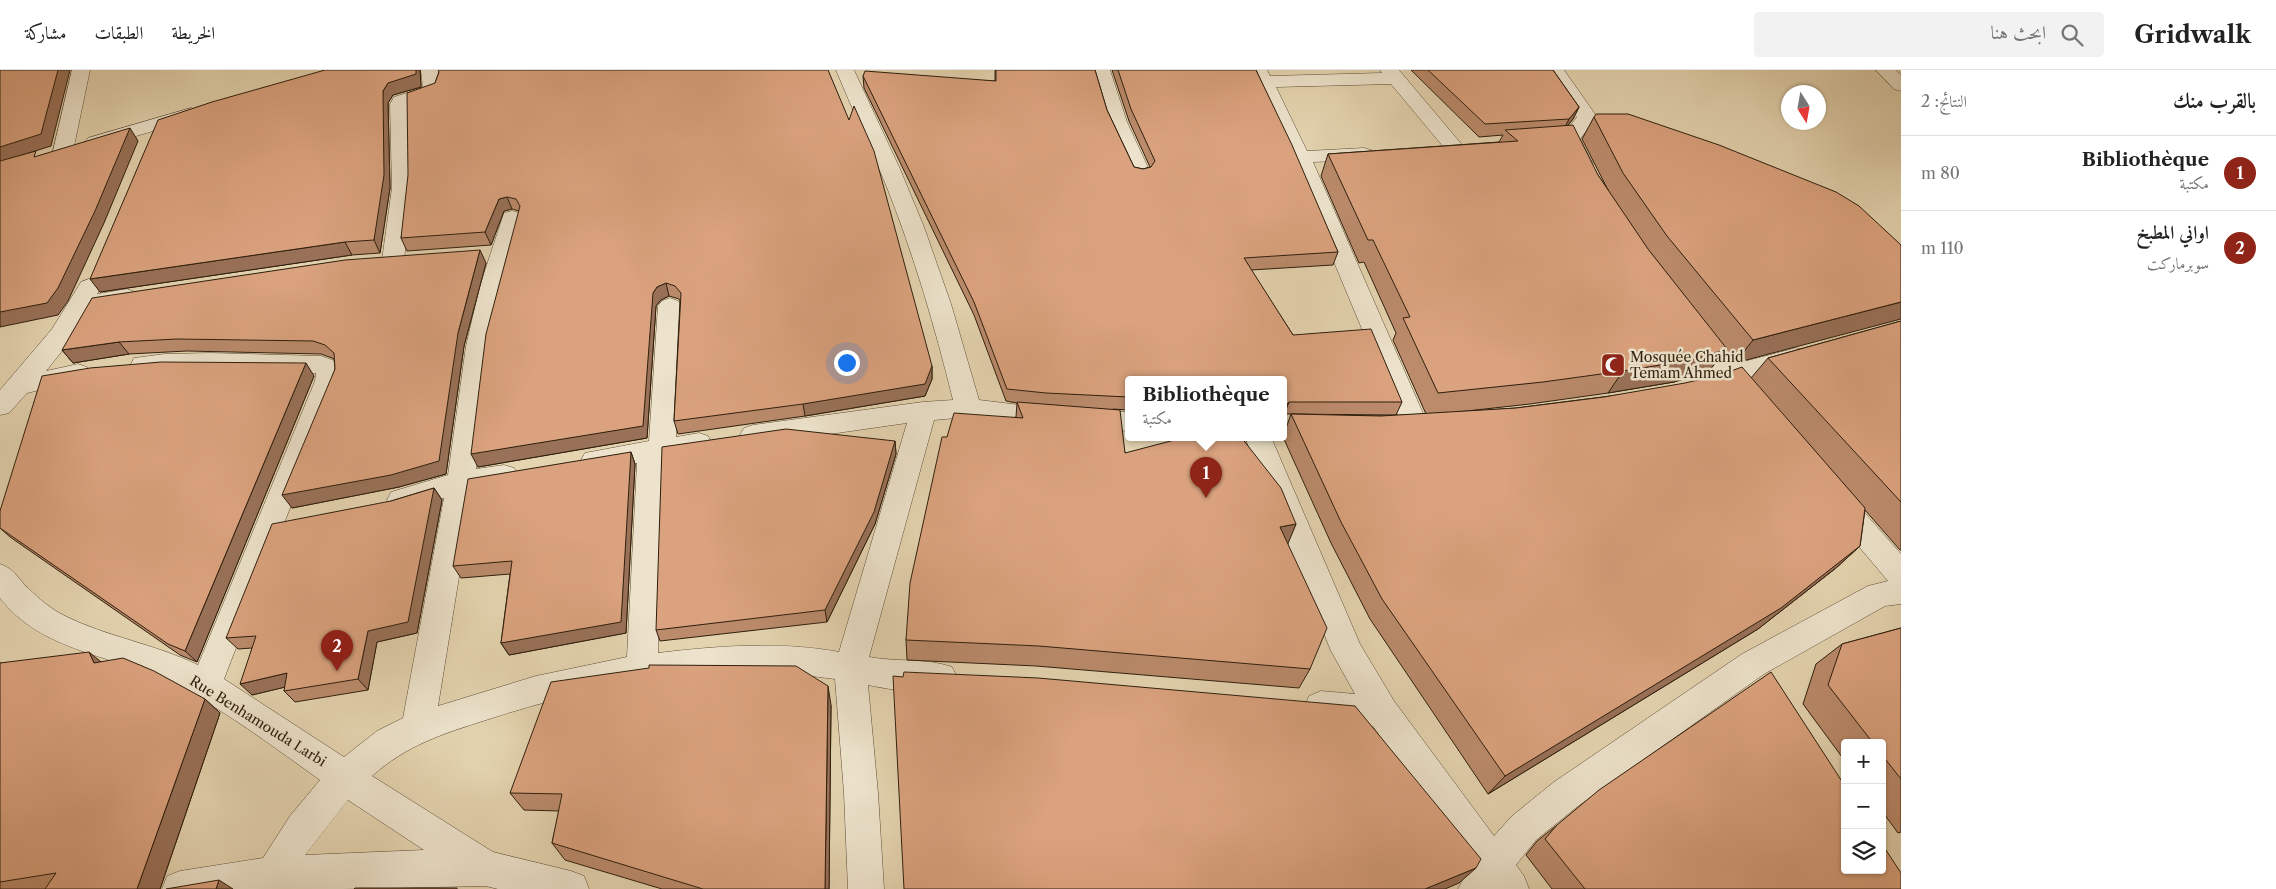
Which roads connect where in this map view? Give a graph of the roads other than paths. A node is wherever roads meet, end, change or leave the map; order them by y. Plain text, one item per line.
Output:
1 (81, 70) edge
2 (430, 70) edge
3 (845, 70) edge
4 (1100, 70) edge
5 (1555, 70) edge
6 (1885, 70) edge
7 (1392, 74) edge
8 (1261, 76) edge
9 (1901, 85) edge
10 (212, 108) edge
11 (158, 124) junction
12 (1425, 149) edge
13 (146, 150) edge
14 (1388, 153) edge
15 (1300, 157) junction
16 (1141, 174) edge
17 (1591, 181) edge
18 (512, 218) dead end
19 (368, 263) edge
20 (97, 268) edge
21 (146, 294) edge
22 (81, 304) junction
23 (670, 306) dead end
24 (1679, 312) edge
25 (1815, 352) edge
26 (1728, 375) junction
27 (19, 386) junction
28 (1692, 390) edge
29 (0, 406) edge
30 (968, 408) junction
31 (923, 412) junction
32 (1767, 420) edge
33 (1125, 422) edge
34 (1442, 425) edge
35 (1388, 427) edge
36 (1416, 427) junction
37 (1260, 441) edge
38 (656, 450) junction
39 (566, 465) edge
40 (528, 471) edge
41 (461, 482) junction
42 (1824, 486) edge
43 (381, 504) edge
44 (1901, 575) edge
45 (0, 576) edge
46 (1901, 591) edge
47 (642, 667) junction
48 (850, 668) junction
49 (967, 678) edge
50 (206, 685) junction
51 (1297, 704) edge
52 (1382, 712) junction
53 (418, 728) junction
54 (346, 778) junction
55 (486, 868) junction
56 (1493, 881) edge
57 (270, 882) edge
58 (180, 889) edge
59 (571, 889) edge
60 (866, 889) edge

1 - 11 street
2 - 19 street
3 - 30 street
4 - 16 street
5 - 17 street
6 - 9 street
7 - 8 street
7 - 12 street
8 - 15 street
10 - 11 street
11 - 13 street
14 - 15 street
15 - 36 street
18 - 41 street
20 - 22 street
21 - 22 street
22 - 27 street
23 - 38 street
24 - 26 street
25 - 26 street
26 - 28 street
26 - 32 street
27 - 29 street
27 - 50 street
30 - 31 street
30 - 33 street
31 - 38 street
31 - 48 street
34 - 36 street
35 - 36 street
37 - 52 street
38 - 39 street
38 - 47 street
40 - 41 street
41 - 43 street
41 - 53 street
42 - 44 street
45 - 50 street, Rue Benhamouda Larbi
46 - 56 street
47 - 48 street
47 - 53 street
48 - 49 street
48 - 60 street
50 - 54 street, Rue Benhamouda Larbi
51 - 52 street
52 - 56 street
53 - 54 street
54 - 55 street, Rue Benhamouda Larbi
54 - 57 street
55 - 57 street
55 - 59 street
57 - 58 street

